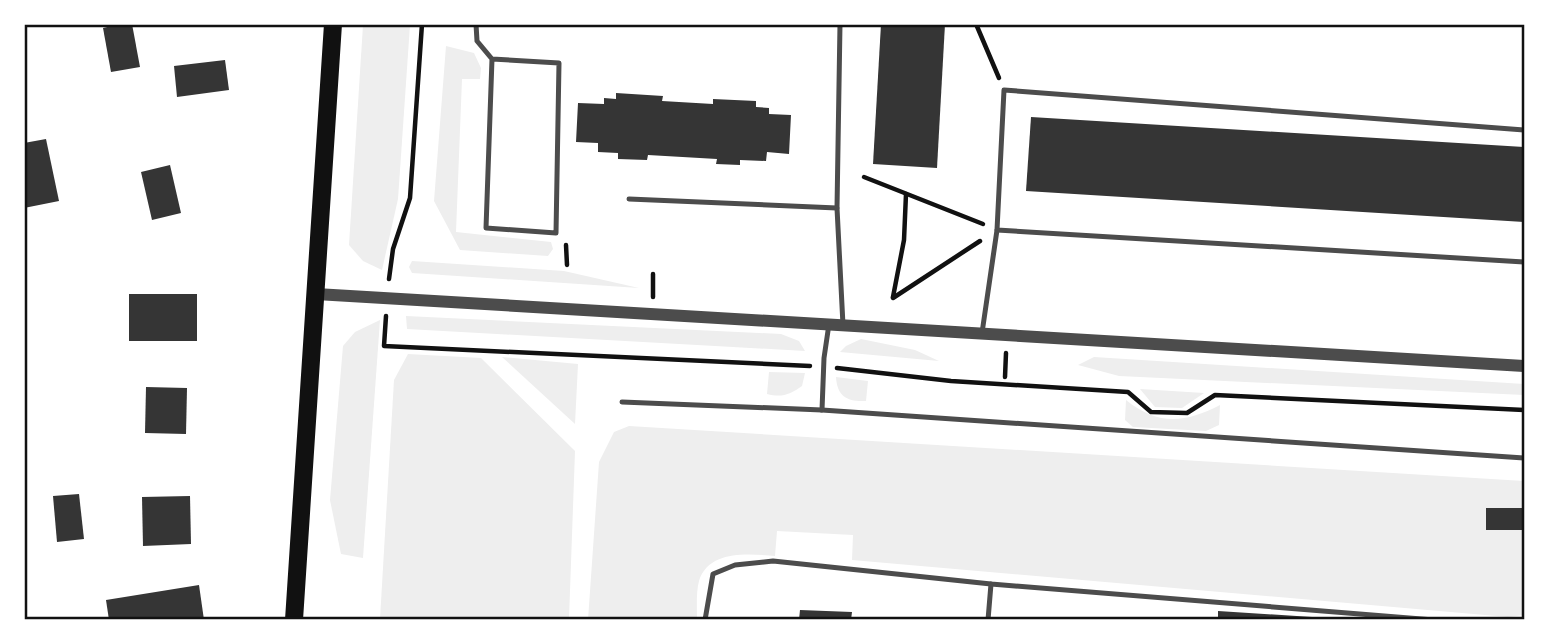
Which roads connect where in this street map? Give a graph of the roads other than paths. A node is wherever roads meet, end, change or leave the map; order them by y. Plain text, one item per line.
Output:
1 (333, 24) edge
2 (476, 24) edge
3 (840, 24) edge
4 (492, 59) junction
5 (1524, 130) edge
6 (629, 200) dead end
7 (837, 208) junction
8 (997, 230) junction
9 (1524, 262) edge
10 (316, 294) junction
11 (829, 324) junction
12 (843, 325) junction
13 (982, 333) junction
14 (1524, 366) edge
15 (622, 402) dead end
16 (822, 410) junction
17 (1524, 458) edge
18 (991, 584) junction
19 (294, 620) edge
20 (705, 620) edge
21 (988, 620) edge
22 (1434, 620) edge

1 - 10 main road
2 - 4 lane
3 - 7 lane
4 - 4 lane
5 - 8 lane
6 - 7 lane
7 - 12 lane
8 - 9 lane
8 - 13 lane
10 - 11 street
10 - 19 main road
11 - 12 street
11 - 16 lane
12 - 13 street
13 - 14 street
15 - 16 lane
16 - 17 lane
18 - 20 lane
18 - 21 lane
18 - 22 lane

